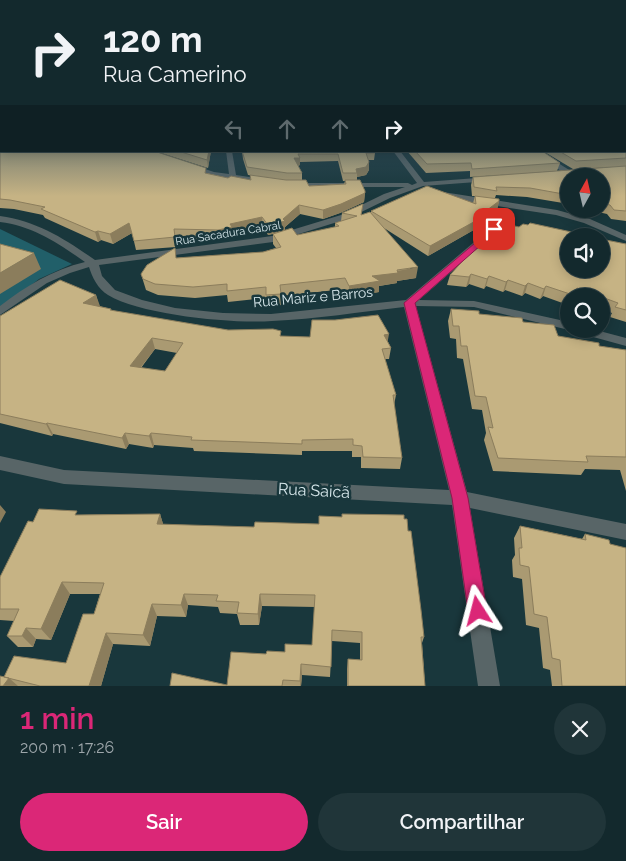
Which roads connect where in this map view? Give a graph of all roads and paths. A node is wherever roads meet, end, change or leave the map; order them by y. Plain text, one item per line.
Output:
1 (229, 152) edge
2 (397, 152) edge
3 (536, 152) edge
4 (178, 162) edge
5 (550, 174) edge
6 (233, 178) junction
7 (501, 178) edge
8 (278, 183) edge
9 (287, 184) edge
10 (422, 184) junction
11 (374, 186) junction
12 (386, 196) junction
13 (509, 217) dead end
14 (0, 219) edge
15 (626, 238) edge
16 (93, 262) junction
17 (409, 303) junction
18 (0, 312) edge
19 (560, 323) edge
20 (610, 338) edge
21 (626, 342) edge
22 (0, 463) edge
23 (460, 498) junction
24 (626, 532) edge
25 (489, 686) edge

1 - 6 street
2 - 10 street
3 - 5 street
4 - 6 street
6 - 8 street
7 - 10 street, Rua Sacadura Cabral
9 - 11 street
10 - 11 street
10 - 12 street, Rua Sacadura Cabral
10 - 15 street
11 - 12 street
12 - 16 street, Rua Sacadura Cabral
13 - 17 street
14 - 16 street
16 - 17 street, Rua Mariz e Barros
16 - 18 street, Rua Sacadura Cabral
17 - 19 street, Rua Mariz e Barros
17 - 23 street
20 - 21 street
22 - 23 street, Rua Saicã
23 - 24 street, Rua Saicã
23 - 25 street

